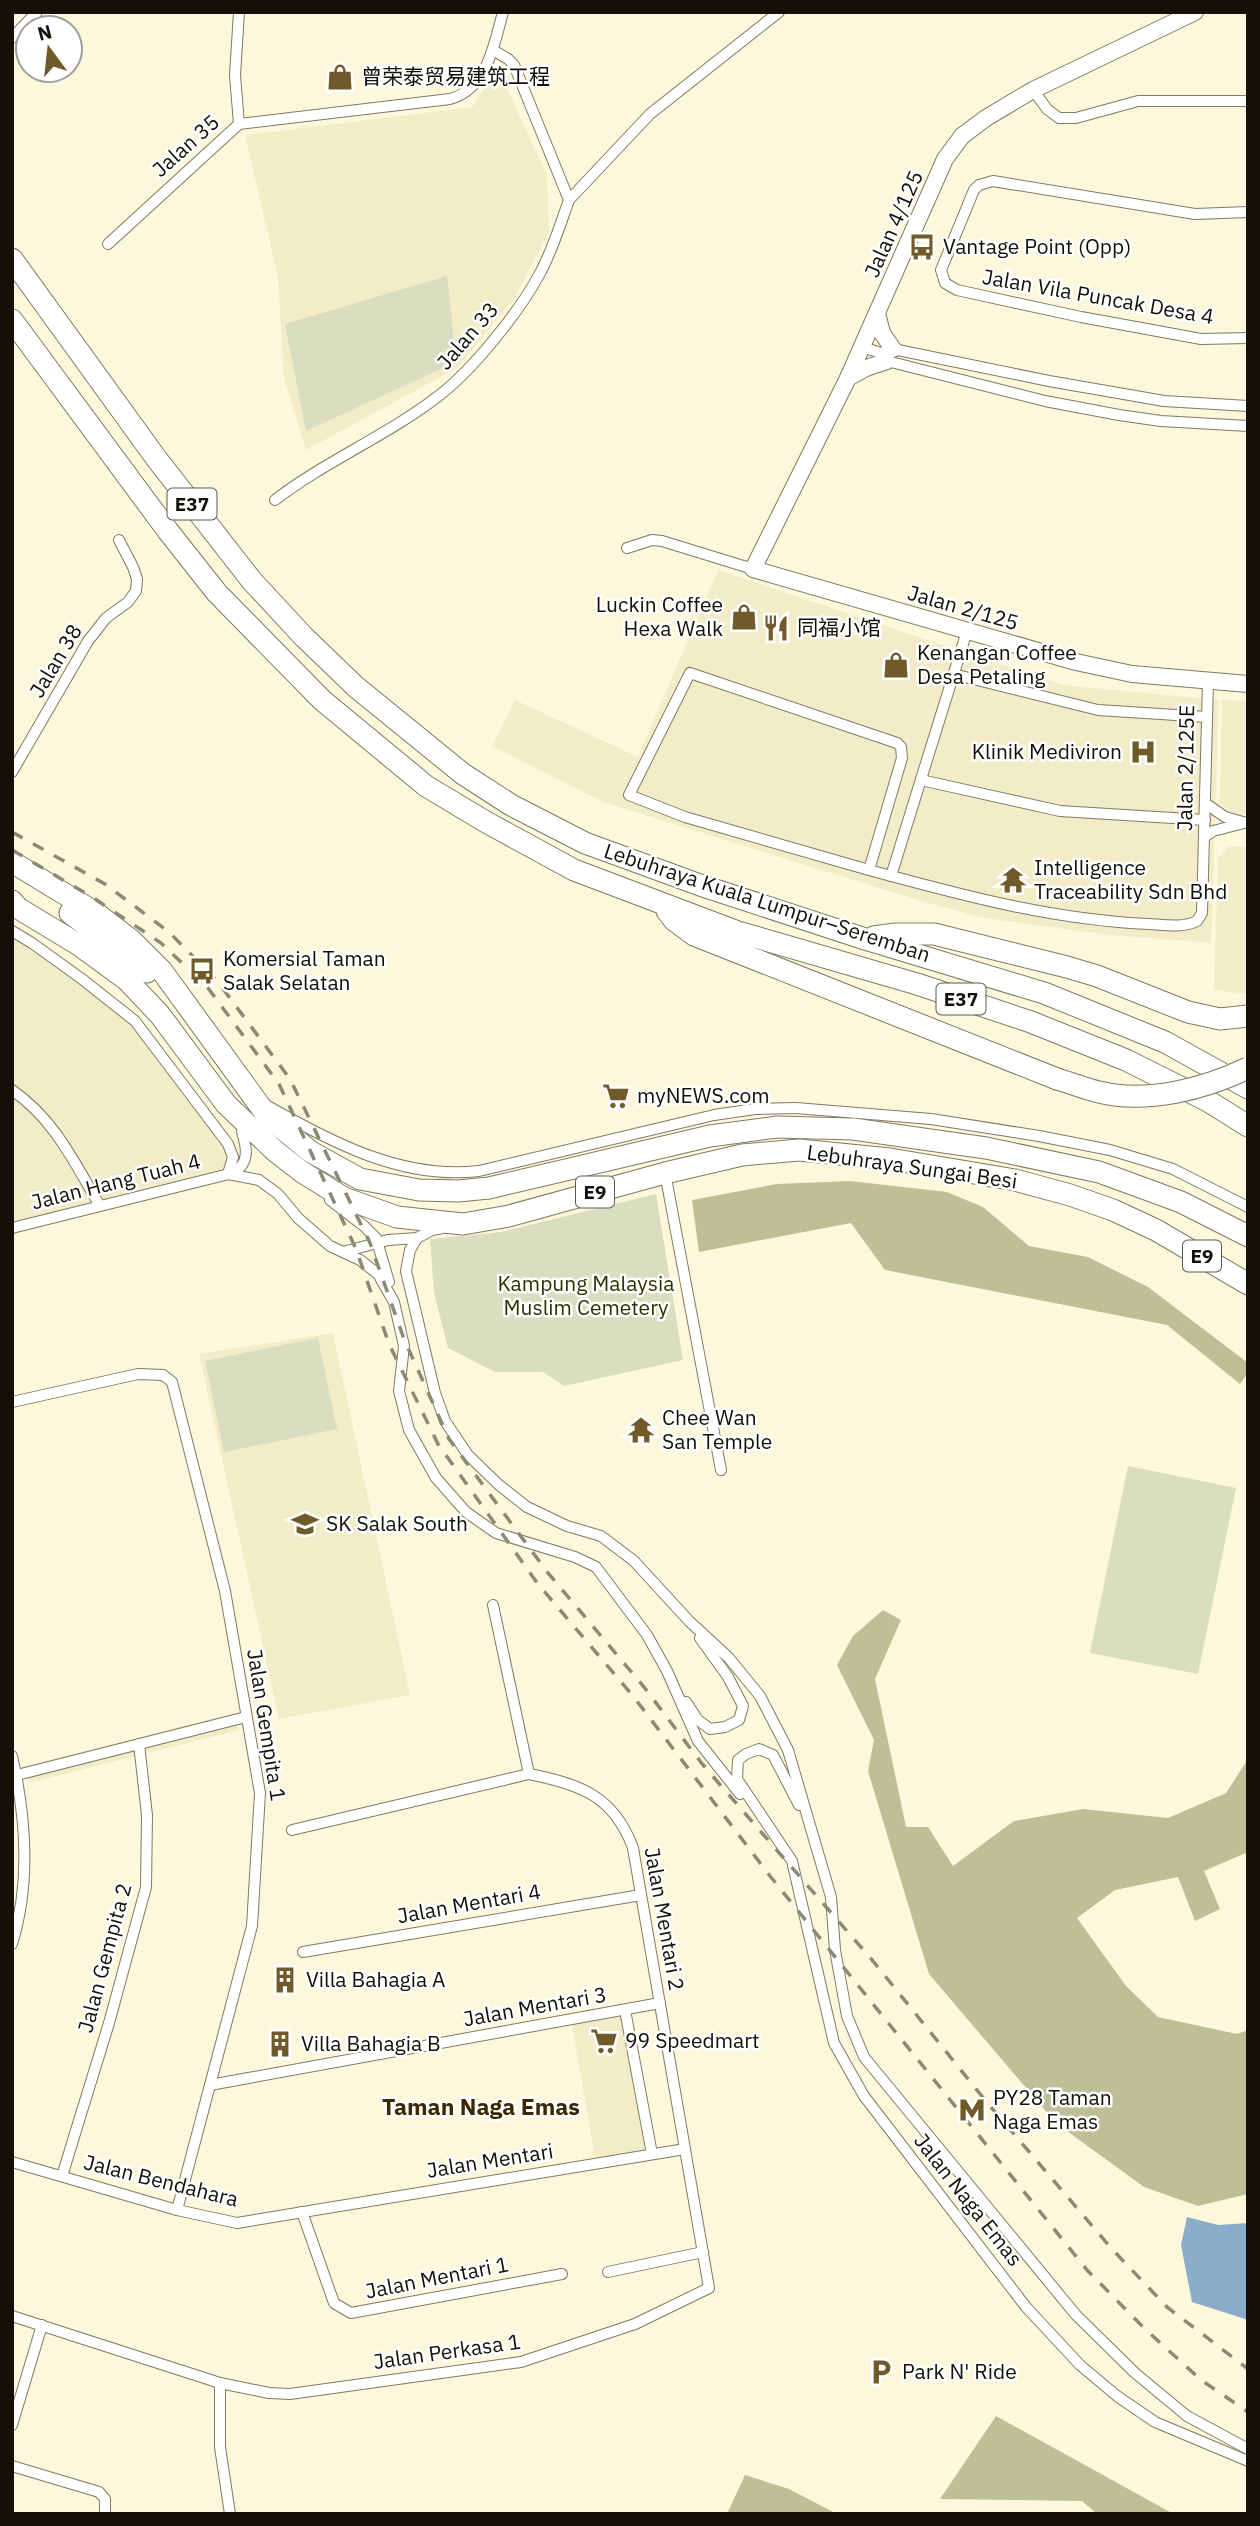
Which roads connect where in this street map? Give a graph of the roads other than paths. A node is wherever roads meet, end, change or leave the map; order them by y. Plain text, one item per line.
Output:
1 (37, 12) edge
2 (239, 12) edge
3 (503, 12) edge
4 (779, 12) edge
5 (1195, 12) edge
6 (12, 38) edge
7 (493, 50) junction
8 (1033, 90) junction
9 (1248, 101) edge
10 (239, 124) junction
11 (569, 200) junction
12 (1248, 212) edge
13 (108, 244) dead end
14 (12, 259) edge
15 (877, 313) junction
16 (12, 320) edge
17 (1248, 338) edge
18 (862, 347) junction
19 (887, 354) junction
20 (848, 378) junction
21 (1248, 406) edge
22 (1248, 426) edge
23 (275, 500) dead end
24 (119, 540) dead end
25 (627, 548) dead end
26 (753, 569) junction
27 (967, 631) junction
28 (953, 674) junction
29 (1208, 681) junction
30 (1248, 684) edge
31 (1206, 717) junction
32 (12, 772) edge
33 (921, 780) junction
34 (1205, 803) junction
35 (1205, 820) junction
36 (1245, 822) edge
37 (1204, 837) junction
38 (12, 862) edge
39 (869, 870) junction
40 (891, 876) junction
41 (12, 878) edge
42 (662, 904) junction
43 (14, 905) edge
44 (12, 931) edge
45 (865, 939) junction
46 (184, 1002) junction
47 (1248, 1016) edge
48 (1248, 1068) edge
49 (1248, 1088) edge
50 (12, 1090) edge
51 (252, 1096) junction
52 (226, 1104) junction
53 (1248, 1126) edge
54 (242, 1132) junction
55 (665, 1172) junction
56 (228, 1174) junction
57 (100, 1206) junction
58 (1248, 1207) edge
59 (463, 1224) junction
60 (12, 1228) edge
61 (1248, 1236) edge
62 (416, 1238) junction
63 (377, 1242) junction
64 (344, 1252) junction
65 (1218, 1266) junction
66 (1248, 1284) edge
67 (1248, 1297) edge
68 (394, 1302) junction
69 (12, 1402) edge
70 (721, 1470) dead end
71 (493, 1605) dead end
72 (689, 1621) junction
73 (667, 1671) junction
74 (246, 1717) junction
75 (139, 1744) junction
76 (12, 1756) edge
77 (17, 1774) junction
78 (529, 1774) junction
79 (292, 1830) dead end
80 (814, 1839) junction
81 (792, 1861) junction
82 (641, 1895) junction
83 (12, 1944) edge
84 (303, 1952) dead end
85 (660, 2003) junction
86 (625, 2010) junction
87 (210, 2085) junction
88 (685, 2149) junction
89 (652, 2154) junction
90 (12, 2162) edge
91 (62, 2176) junction
92 (177, 2210) junction
93 (302, 2212) junction
94 (703, 2252) junction
95 (607, 2272) dead end
96 (562, 2274) dead end
97 (709, 2288) joint
98 (12, 2316) edge
99 (42, 2325) junction
100 (220, 2383) junction
101 (12, 2425) edge
102 (1248, 2449) edge
103 (1248, 2460) edge
104 (12, 2466) edge
105 (105, 2514) edge
106 (230, 2514) edge

1 - 6 street
2 - 10 street
3 - 7 street, Jalan 35
4 - 11 street, Jalan 33
5 - 8 street, Jalan 4/125
7 - 10 street, Jalan 35
7 - 11 street
8 - 9 street
8 - 15 street, Jalan 4/125
10 - 13 street, Jalan 35
11 - 23 street, Jalan 33
12 - 17 street, Jalan Vila Puncak Desa 4
14 - 45 highway, Lebuhraya Kuala Lumpur–Seremban / E37
15 - 18 street, Jalan 4/125
15 - 19 street
16 - 42 highway, Lebuhraya Kuala Lumpur–Seremban / E37
18 - 19 street
18 - 20 street, Jalan 4/125
19 - 20 street
19 - 21 street
19 - 22 street
20 - 26 street, Jalan 4/125
24 - 32 street, Jalan 38
25 - 26 street
26 - 27 street, Jalan 2/125
27 - 28 street
27 - 29 street, Jalan 2/125
28 - 31 street
28 - 33 street
29 - 30 street, Jalan 2/125
29 - 31 street, Jalan 2/125E
31 - 34 street, Jalan 2/125E
33 - 35 street
33 - 40 street
34 - 35 street, Jalan 2/125E
34 - 36 street
35 - 37 street, Jalan 2/125E
36 - 37 street
37 - 40 street, Jalan 2/125E
38 - 46 highway, Lebuhraya Sungai Besi / E9
39 - 39 street, Jalan 2/125E
39 - 40 street, Jalan 2/125E
41 - 46 highway
42 - 48 highway, bridge
42 - 53 highway, Lebuhraya Kuala Lumpur–Seremban / E37
43 - 52 highway, Lebuhraya Sungai Besi / E9
44 - 56 street
45 - 47 highway
45 - 49 highway, Lebuhraya Kuala Lumpur–Seremban / E37
46 - 51 highway, Lebuhraya Sungai Besi / E9
50 - 57 street
51 - 58 street
51 - 61 highway, Lebuhraya Sungai Besi / E9
52 - 54 street
52 - 59 highway, Lebuhraya Sungai Besi / E9
54 - 56 street
54 - 63 street
55 - 59 highway, Lebuhraya Sungai Besi / E9
55 - 65 highway, Lebuhraya Sungai Besi / E9
55 - 70 street
56 - 57 street, Jalan Hang Tuah 4
56 - 64 street, Jalan Naga Emas
57 - 60 street, Jalan Hang Tuah 4
59 - 62 street
62 - 63 street
62 - 72 street, Jalan Naga Emas
63 - 64 street
63 - 68 street
64 - 68 street, Jalan Naga Emas
65 - 66 highway, Lebuhraya Sungai Besi / E9
65 - 67 highway
68 - 73 street, Jalan Naga Emas
69 - 74 street, Jalan Gempita 1
71 - 78 street
72 - 73 street, Jalan Naga Emas
72 - 80 street, Jalan Naga Emas
73 - 81 street, Jalan Naga Emas
74 - 75 street
74 - 87 street, Jalan Gempita 1
75 - 77 street
75 - 91 street, Jalan Gempita 2
76 - 77 street
77 - 83 street
78 - 79 street, Jalan Mentari 2
78 - 82 street, Jalan Mentari 2
80 - 81 street, Jalan Naga Emas
80 - 102 street, Jalan Naga Emas
81 - 103 street, Jalan Naga Emas
82 - 84 street, Jalan Mentari 4
82 - 85 street, Jalan Mentari 2
85 - 86 street, Jalan Mentari 3
85 - 88 street, Jalan Mentari 2
86 - 87 street, Jalan Mentari 3
86 - 89 street
87 - 92 street, Jalan Gempita 1
88 - 89 street, Jalan Mentari
88 - 94 street, Jalan Mentari 2
89 - 93 street, Jalan Mentari
90 - 91 street, Jalan Bendahara
91 - 92 street, Jalan Bendahara
92 - 93 street, Jalan Bendahara
93 - 96 street, Jalan Mentari 1
94 - 95 street
94 - 97 street, Jalan Mentari 2
97 - 100 street, Jalan Perkasa 1
98 - 99 street, Jalan Perkasa 1
99 - 100 street, Jalan Perkasa 1
99 - 101 street
100 - 106 street
104 - 105 street

